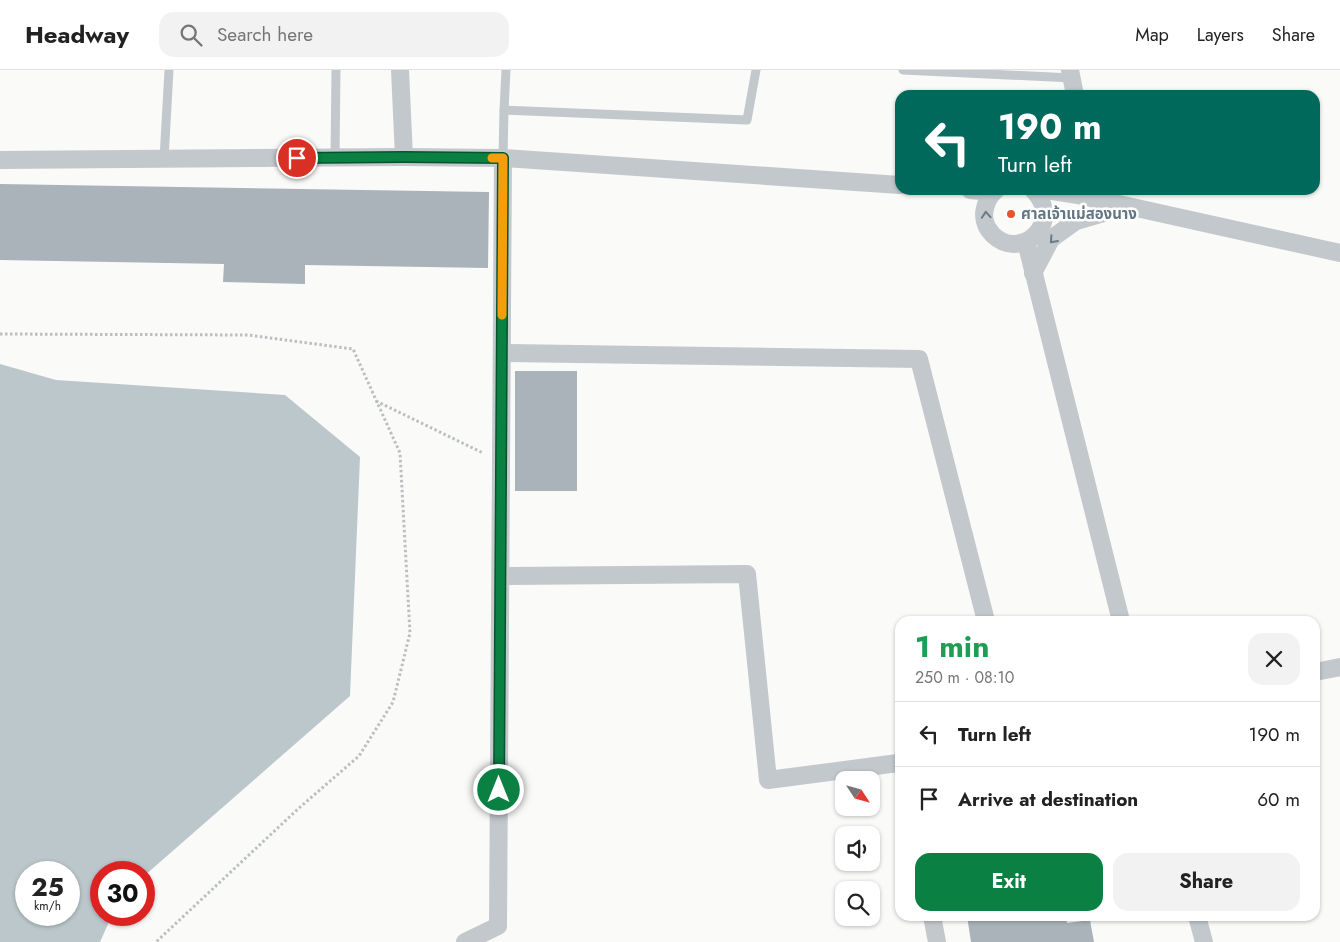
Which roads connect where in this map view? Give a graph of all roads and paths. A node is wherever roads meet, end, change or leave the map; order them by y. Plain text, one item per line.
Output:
1 (169, 70) edge
2 (336, 70) edge
3 (400, 70) edge
4 (506, 70) edge
5 (756, 70) edge
6 (903, 70) edge
7 (1072, 81) edge
8 (504, 110) junction
9 (335, 157) junction
10 (404, 157) junction
11 (164, 158) junction
12 (503, 158) junction
13 (0, 160) edge
14 (895, 185) edge
15 (992, 195) edge
16 (1038, 195) edge
17 (1078, 195) edge
18 (1086, 195) edge
19 (1127, 206) junction
20 (1076, 221) junction
21 (1026, 242) junction
22 (1340, 253) edge
23 (1033, 273) junction
24 (0, 334) edge
25 (502, 353) junction
26 (376, 400) junction
27 (501, 462) junction
28 (501, 576) junction
29 (985, 616) edge
30 (1120, 616) edge
31 (1340, 667) edge
32 (1320, 671) edge
33 (895, 766) edge
34 (933, 921) edge
35 (1198, 921) edge
36 (156, 942) edge
37 (465, 942) edge
38 (937, 942) edge
39 (1204, 942) edge

1 - 11 lane
2 - 9 lane
3 - 10 street
4 - 8 lane
5 - 8 lane
6 - 7 lane
8 - 12 lane
9 - 10 street
9 - 11 street
10 - 12 street
11 - 13 street
12 - 14 street
12 - 25 street
21 -> 15 street
16 - 21 street
17 - 20 street
18 - 19 street
19 - 20 street
19 - 22 street
20 -> 23 street
21 - 23 street
23 - 30 street
24 - 26 path
25 - 27 street
25 - 29 street
26 - 27 path
26 - 36 path
27 - 28 street
28 - 33 street
28 - 37 street
31 - 32 street
34 - 38 street
35 - 39 street

